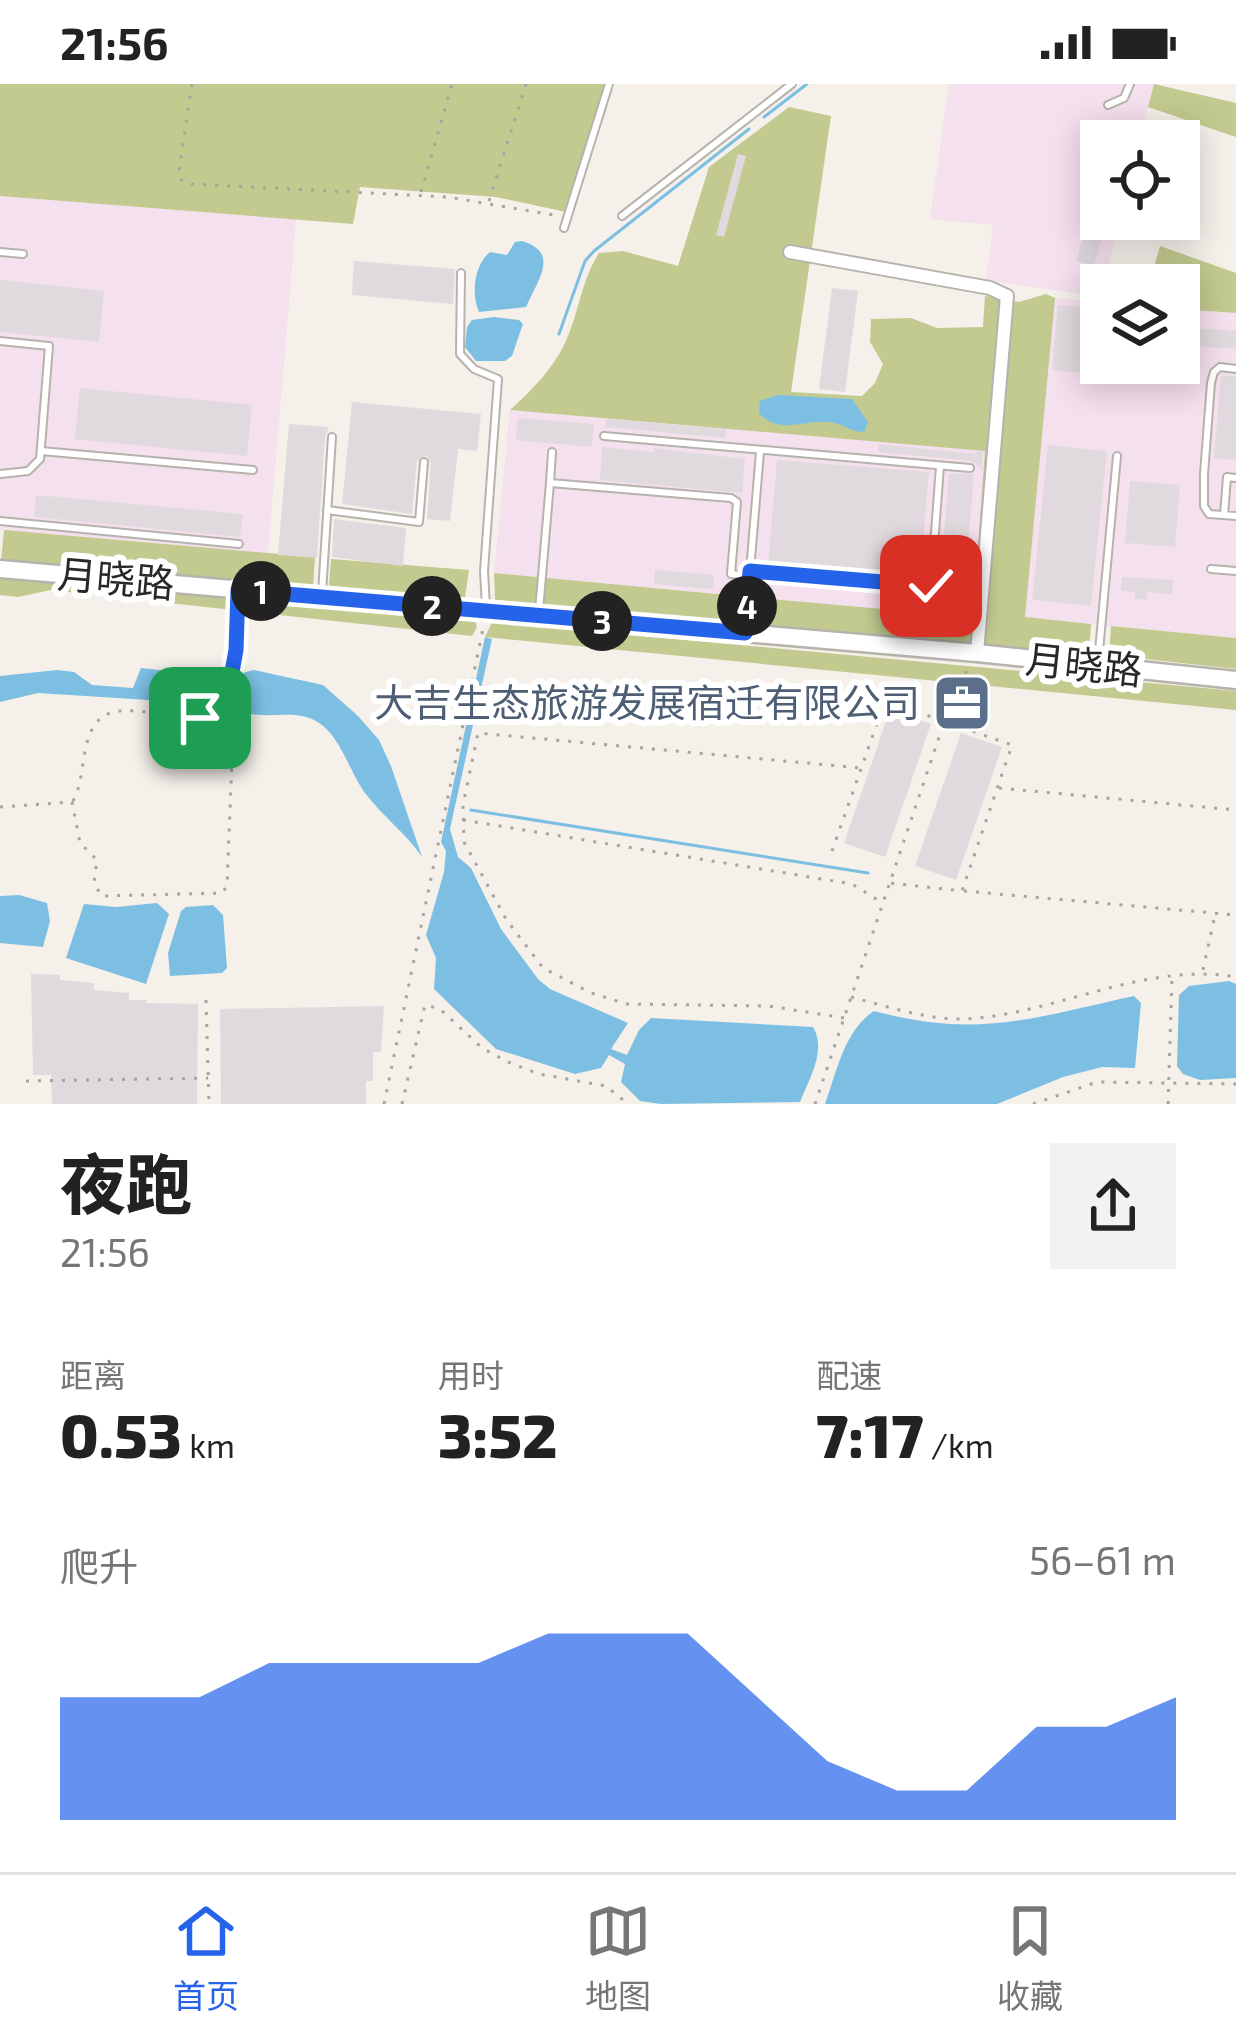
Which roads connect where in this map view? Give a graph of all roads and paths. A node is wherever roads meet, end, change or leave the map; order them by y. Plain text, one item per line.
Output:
1 (192, 84) edge
2 (452, 84) edge
3 (526, 84) edge
4 (609, 84) edge
5 (792, 84) edge
6 (1130, 84) edge
7 (1108, 105) dead end
8 (419, 196) junction
9 (489, 202) junction
10 (622, 216) dead end
11 (566, 223) joint
12 (0, 252) edge
13 (790, 252) dead end
14 (23, 254) dead end
15 (461, 272) dead end
16 (0, 341) edge
17 (1236, 369) edge
18 (604, 436) dead end
19 (332, 437) dead end
20 (760, 450) junction
21 (40, 451) junction
22 (552, 452) dead end
23 (1118, 456) dead end
24 (424, 462) dead end
25 (940, 466) junction
26 (970, 468) dead end
27 (253, 470) dead end
28 (0, 474) edge
29 (1236, 478) edge
30 (550, 483) junction
31 (327, 510) junction
32 (1224, 515) junction
33 (1236, 517) edge
34 (0, 521) edge
35 (239, 544) dead end
36 (1211, 568) dead end
37 (0, 569) edge
38 (1236, 571) edge
39 (750, 573) junction
40 (238, 590) junction
41 (321, 597) junction
42 (487, 611) junction
43 (538, 615) junction
44 (745, 633) junction
45 (976, 653) junction
46 (1098, 666) junction
47 (1236, 680) edge
48 (225, 710) junction
49 (944, 722) junction
50 (861, 768) junction
51 (997, 788) junction
52 (72, 802) junction
53 (0, 807) edge
54 (1236, 810) edge
55 (461, 820) junction
56 (832, 851) dead end
57 (890, 883) junction
58 (962, 891) junction
59 (883, 903) junction
60 (1215, 914) junction
61 (1236, 915) edge
62 (1202, 973) junction
63 (1172, 976) junction
64 (1236, 976) edge
65 (851, 997) junction
66 (206, 1000) dead end
67 (844, 1018) junction
68 (208, 1078) junction
69 (1170, 1080) junction
70 (26, 1081) dead end
71 (1236, 1084) edge
72 (209, 1104) edge
73 (384, 1104) edge
74 (402, 1104) edge
75 (628, 1104) edge
76 (815, 1104) edge
77 (1033, 1104) edge
78 (1168, 1104) edge

1 - 8 path
2 - 8 path
3 - 9 path
4 - 11 lane
5 - 10 lane
6 - 7 lane
8 - 9 path
9 - 11 path
12 - 14 lane
13 - 45 street
15 - 42 lane
16 - 21 lane
17 - 32 lane
18 - 20 lane
19 - 31 lane
20 - 25 lane
20 - 39 lane
21 - 27 lane
21 - 28 lane
22 - 30 lane
23 - 46 lane
24 - 31 lane
25 - 26 lane
25 - 39 lane
29 - 32 lane
30 - 39 lane
30 - 43 lane
31 - 41 lane
32 - 33 lane
34 - 35 lane
36 - 38 lane
37 - 40 street, 月晓路
39 - 44 lane
40 - 41 street, 月晓路
40 - 48 path
41 - 42 street, 月晓路
42 - 43 street, 月晓路
42 - 73 path
43 - 44 street, 月晓路
44 - 45 street, 月晓路
45 - 46 street, 月晓路
45 - 49 path
46 - 47 street, 月晓路
48 - 52 path
48 - 52 path
49 - 50 path
49 - 51 path
49 - 57 path
50 - 55 path
50 - 56 path
51 - 54 path
51 - 58 path
52 - 53 path
55 - 59 path
55 - 67 path
57 - 58 path
57 - 59 path
58 - 60 path
59 - 65 path
60 - 61 path
60 - 62 path
62 - 63 path
62 - 64 path
63 - 65 path
63 - 69 path
65 - 67 path
66 - 68 path
67 - 76 path
68 - 70 path
68 - 72 path
69 - 71 path
69 - 77 path
69 - 78 path
74 - 75 path

